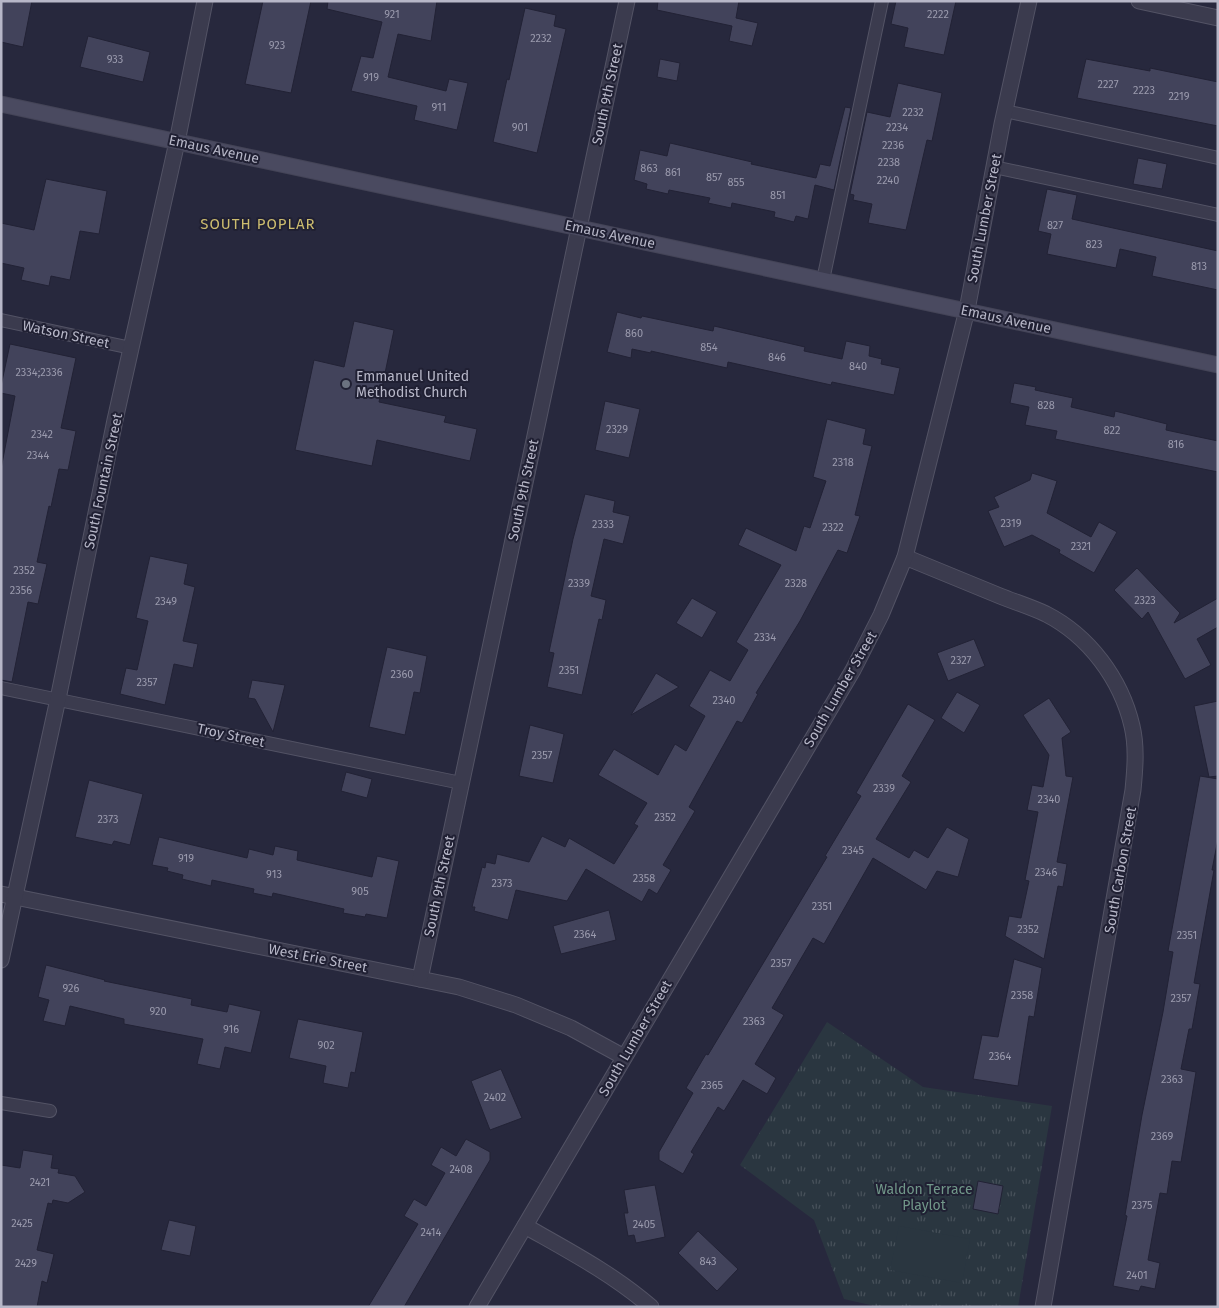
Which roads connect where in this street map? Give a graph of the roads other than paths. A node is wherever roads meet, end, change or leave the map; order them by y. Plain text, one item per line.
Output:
1 (206, 1) edge
2 (627, 1) edge
3 (882, 1) edge
4 (1029, 1) edge
5 (1139, 1) edge
6 (1218, 18) edge
7 (1, 104) edge
8 (1005, 111) junction
9 (177, 142) junction
10 (1218, 158) edge
11 (994, 167) junction
12 (1218, 216) edge
13 (580, 227) junction
14 (823, 280) junction
15 (967, 310) junction
16 (1, 320) edge
17 (131, 348) junction
18 (1218, 365) edge
19 (905, 558) junction
20 (1, 688) edge
21 (58, 699) junction
22 (461, 783) junction
23 (8, 895) edge
24 (1, 960) edge
25 (420, 979) junction
26 (624, 1057) junction
27 (1, 1103) edge
28 (50, 1112) dead end
29 (525, 1226) junction
30 (477, 1307) edge
31 (651, 1307) edge
32 (1043, 1307) edge

1 - 9 street, South Fountain Street
2 - 13 street, South 9th Street
3 - 14 lane
4 - 8 street, South Lumber Street
5 - 6 street
7 - 9 main road, Emaus Avenue
8 - 10 lane
8 - 11 street, South Lumber Street
9 - 13 main road, Emaus Avenue
9 - 17 street, South Fountain Street
11 - 12 lane
11 - 15 street, South Lumber Street
13 - 14 main road, Emaus Avenue
13 - 22 street, South 9th Street
14 - 15 main road, Emaus Avenue
15 - 18 main road, Emaus Avenue
15 - 19 street, South Lumber Street
16 - 17 lane, Watson Street
17 - 21 street, South Fountain Street
19 - 26 street, South Lumber Street
19 - 32 street, South Carbon Street
20 - 21 lane, Troy Street
21 - 22 lane, Troy Street
21 - 23 street, South Fountain Street
22 - 25 street, South 9th Street
23 - 24 street, South Fountain Street
23 - 25 street, West Erie Street
25 - 26 street, West Erie Street
26 - 29 street, South Lumber Street
27 - 28 lane
29 - 30 street, South Lumber Street
29 - 31 street

